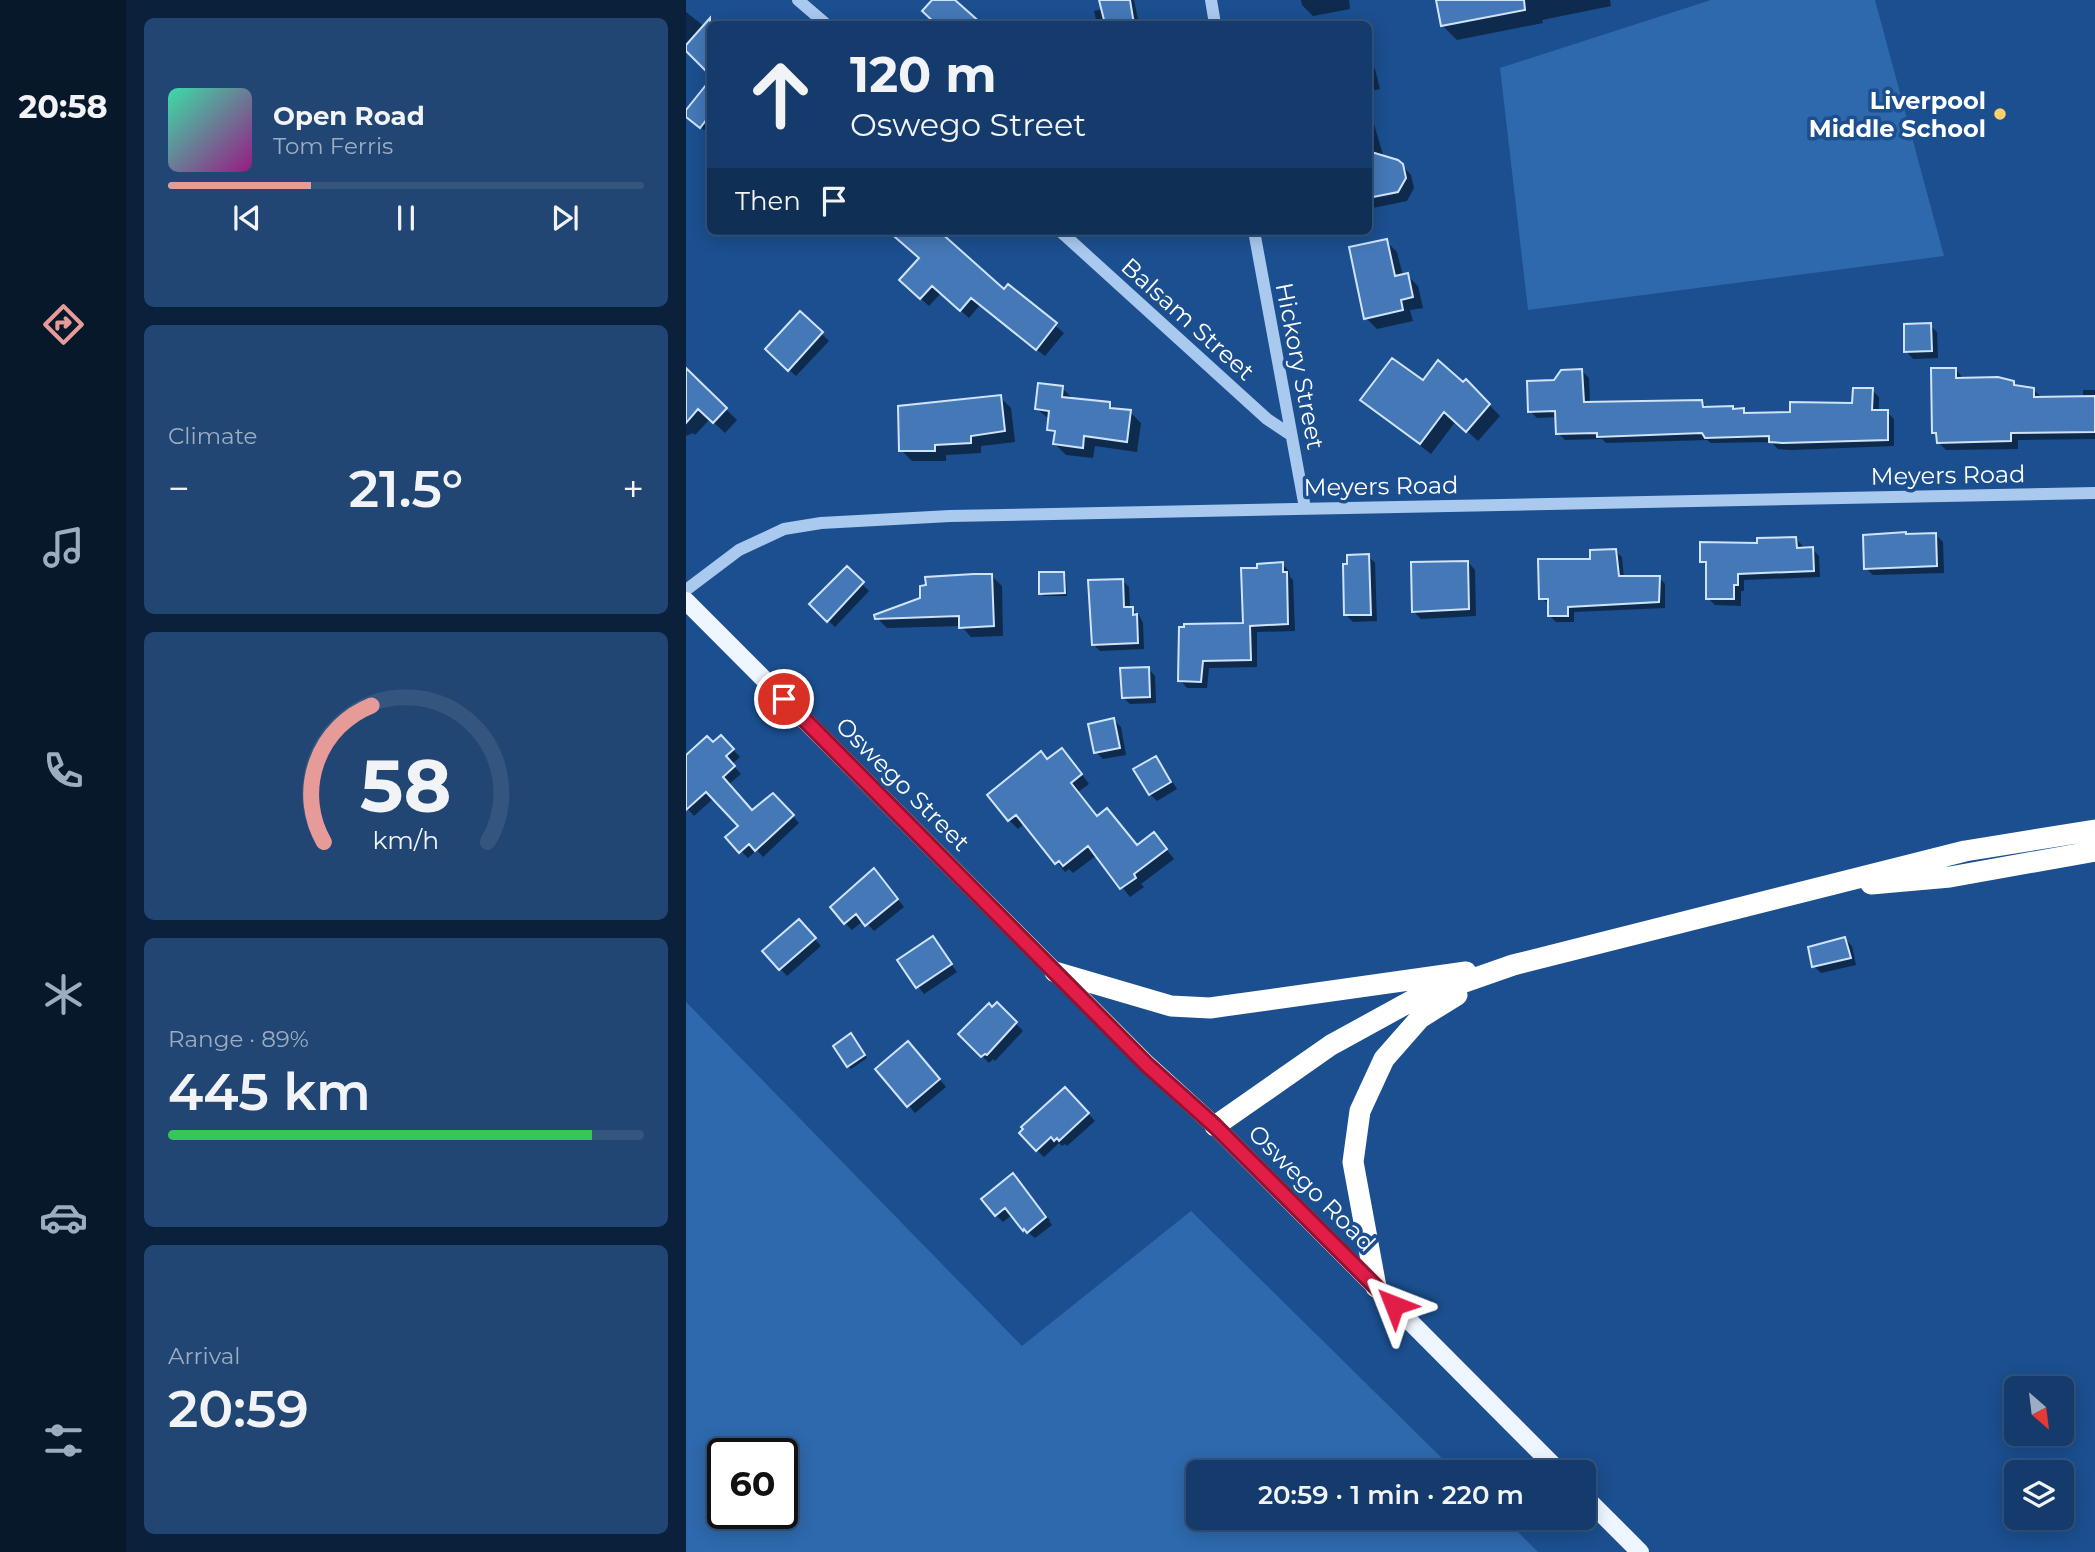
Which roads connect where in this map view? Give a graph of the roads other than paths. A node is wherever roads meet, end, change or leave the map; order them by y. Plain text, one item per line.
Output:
1 (798, 0) edge
2 (1211, 0) edge
3 (822, 21) edge
4 (1215, 21) edge
5 (1064, 235) edge
6 (1255, 235) edge
7 (1291, 435) junction
8 (2095, 493) edge
9 (1305, 508) junction
10 (686, 590) edge
11 (686, 601) edge
12 (2095, 830) edge
13 (2095, 851) edge
14 (1803, 890) junction
15 (1513, 965) junction
16 (1055, 972) junction
17 (1215, 1126) junction
18 (1376, 1287) junction
19 (1548, 1460) edge
20 (1596, 1508) edge
21 (1640, 1552) edge

1 - 3 street
2 - 4 street
5 - 7 street, Balsam Street
6 - 7 street, Hickory Street
7 - 9 street, Hickory Street
8 - 9 street, Meyers Road
9 - 10 street, Meyers Road
11 - 16 main road, Oswego Street
12 - 14 highway
13 - 14 highway
14 - 15 highway
15 - 16 highway
15 - 17 highway
15 - 18 highway
16 - 17 main road, Oswego Road
17 - 18 main road, Oswego Road
18 - 19 main road, Oswego Road
20 - 21 main road

